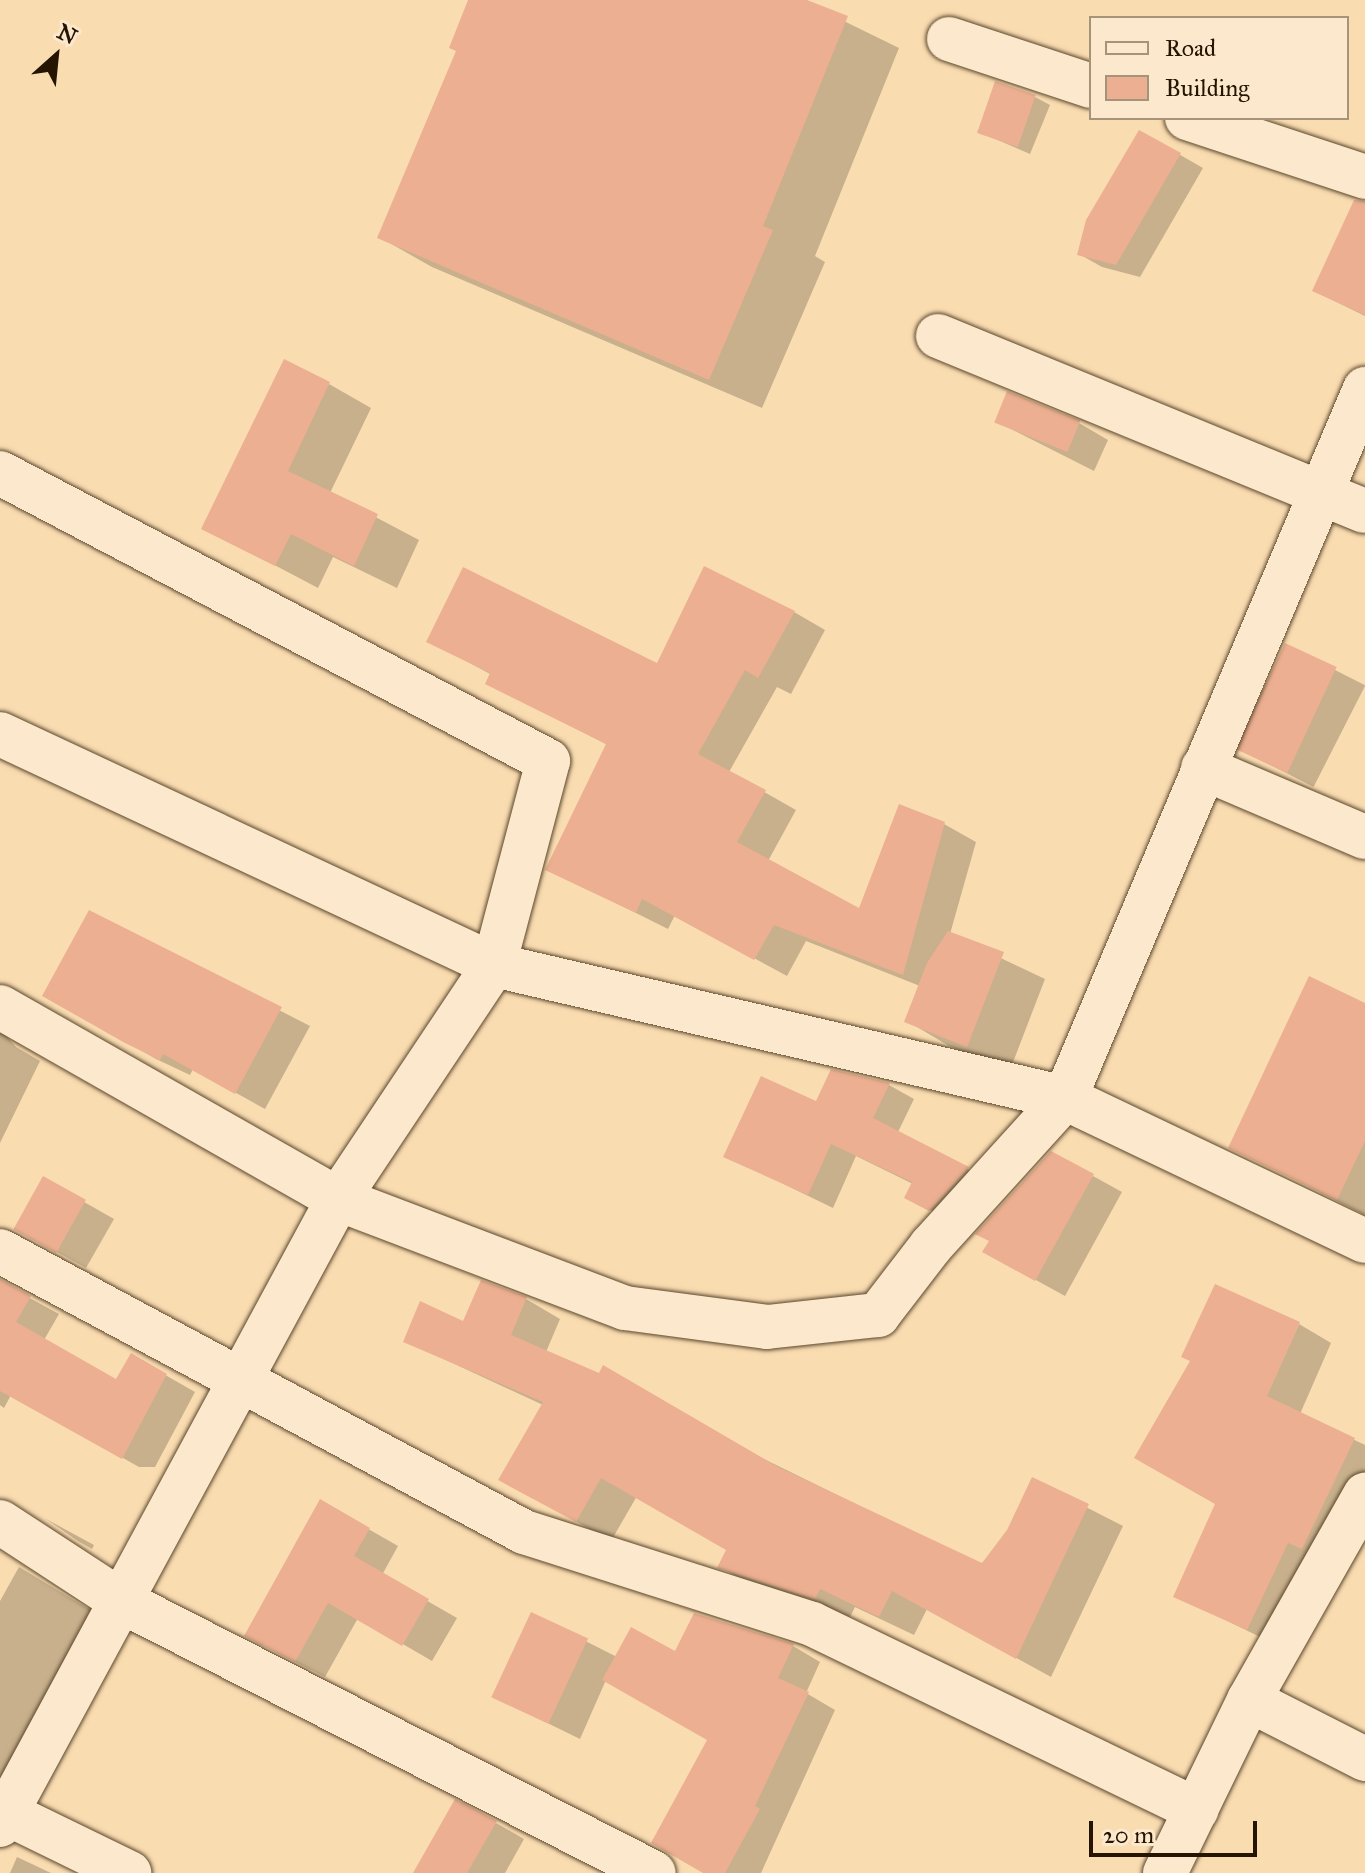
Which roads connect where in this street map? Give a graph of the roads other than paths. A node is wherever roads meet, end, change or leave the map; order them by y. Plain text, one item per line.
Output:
1 (949, 39) dead end
2 (1089, 85) edge
3 (1193, 120) edge
4 (1365, 177) edge
5 (938, 336) dead end
6 (1365, 389) edge
7 (0, 473) edge
8 (1320, 495) junction
9 (1365, 511) edge
10 (0, 734) edge
11 (1203, 768) junction
12 (1365, 837) edge
13 (494, 965) junction
14 (0, 1007) edge
15 (1065, 1098) junction
16 (338, 1199) junction
17 (1365, 1241) edge
18 (0, 1251) edge
19 (241, 1379) junction
20 (1365, 1495) edge
21 (0, 1522) edge
22 (121, 1601) junction
23 (1249, 1700) junction
24 (1365, 1759) edge
25 (1196, 1810) junction
26 (2, 1816) edge
27 (129, 1873) edge
28 (654, 1873) edge
29 (1165, 1873) edge

1 - 2 street
3 - 4 street
5 - 8 street
6 - 8 street
7 - 13 street
8 - 9 street
8 - 11 street
10 - 13 street
11 - 12 street
11 - 15 street
13 - 15 street
13 - 16 street
14 - 16 street
15 - 16 street
15 - 17 street
16 - 19 street
18 - 19 street
19 - 22 street
19 - 25 street
20 - 23 street
21 - 22 street
22 - 26 street
22 - 28 street
23 - 24 street
23 - 25 street
25 - 29 street
26 - 27 street

